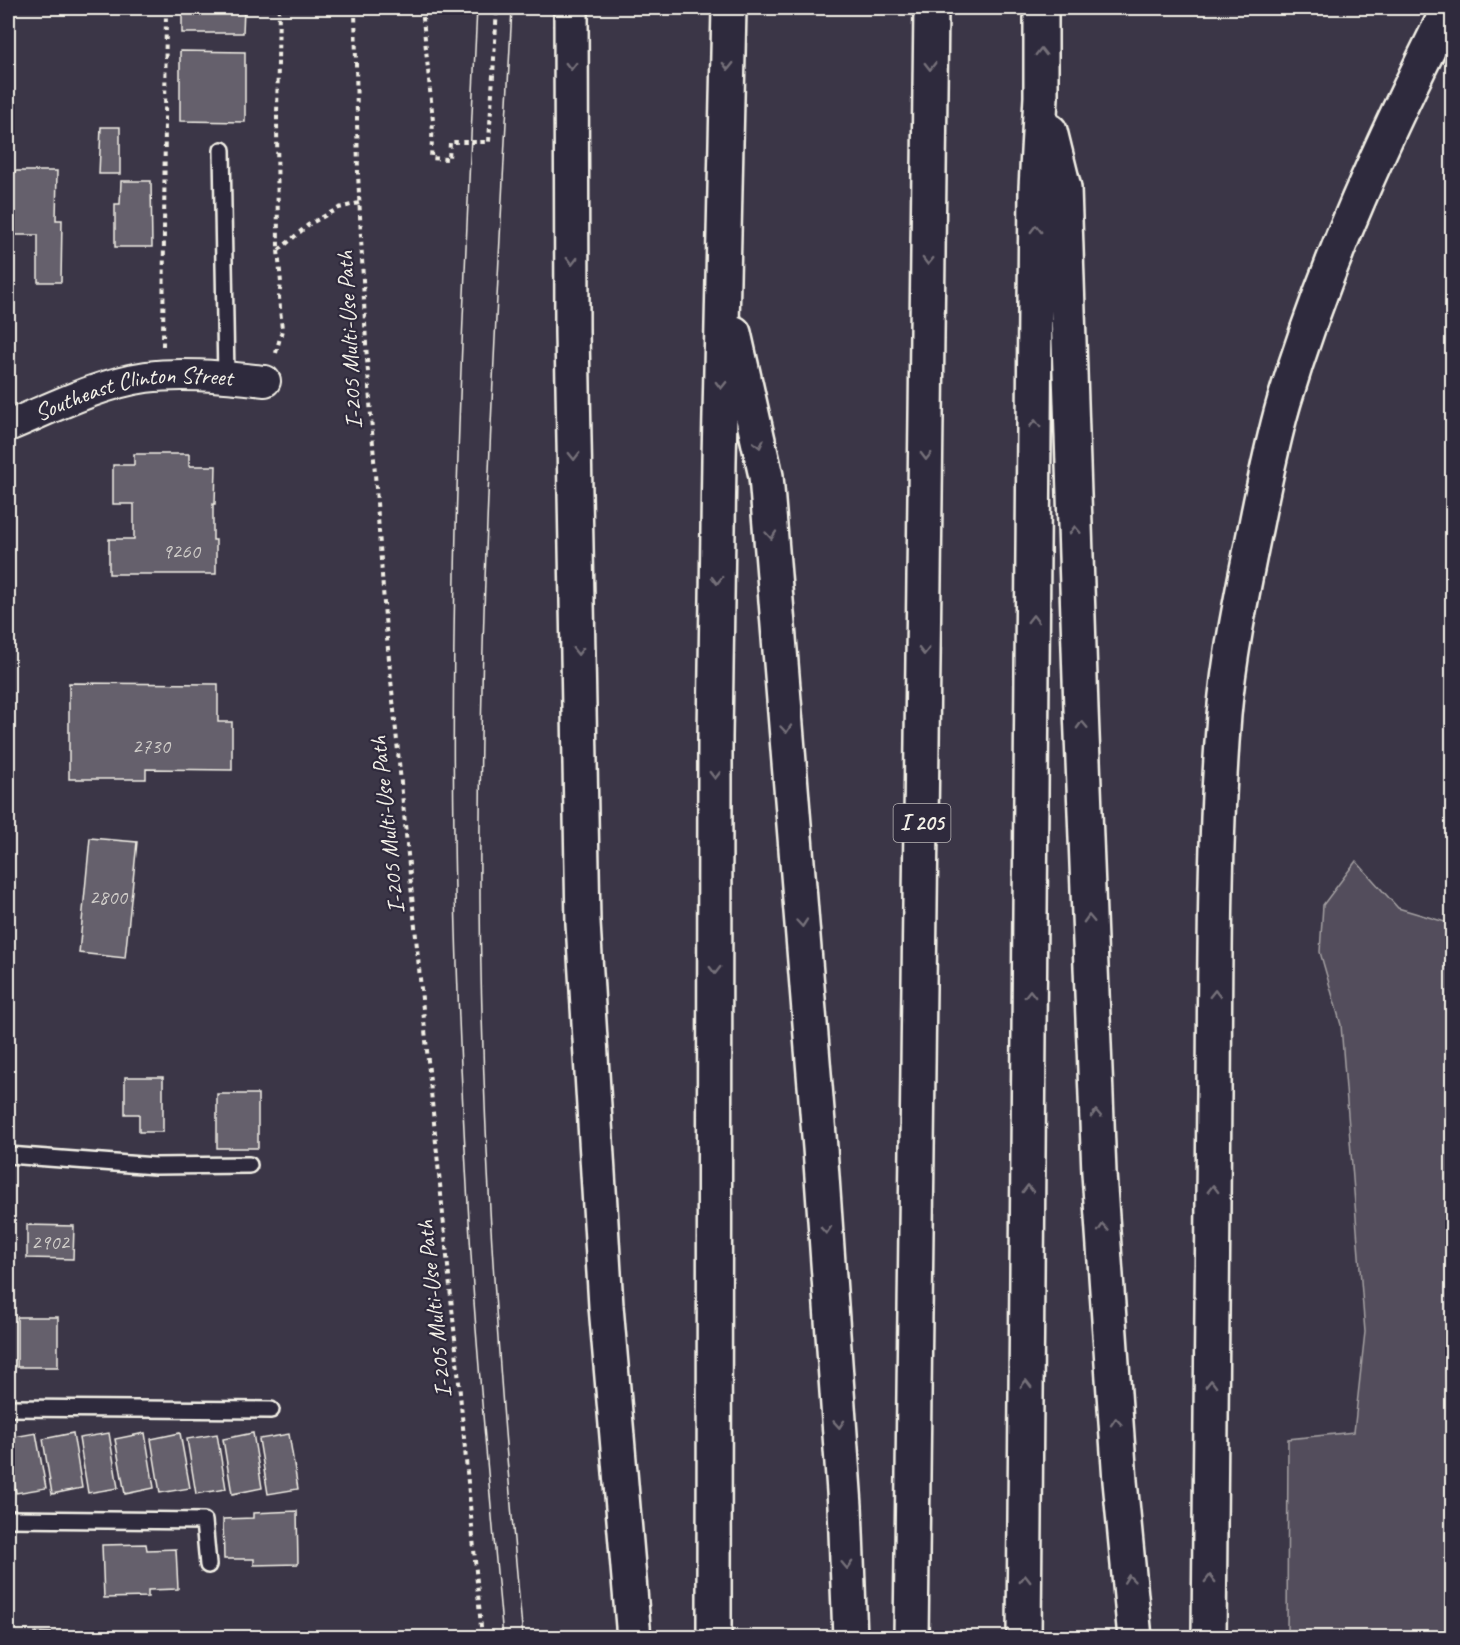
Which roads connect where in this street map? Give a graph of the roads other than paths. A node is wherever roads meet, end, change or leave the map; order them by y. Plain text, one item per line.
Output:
1 (572, 8) edge
2 (729, 8) edge
3 (931, 8) edge
4 (1041, 8) edge
5 (1449, 8) edge
6 (1041, 97) junction
7 (222, 150) dead end
8 (723, 285) junction
9 (226, 377) junction
10 (265, 381) road end
11 (8, 426) edge
12 (8, 1155) edge
13 (249, 1165) dead end
14 (8, 1408) edge
15 (271, 1410) dead end
16 (8, 1519) edge
17 (208, 1565) dead end
18 (634, 1638) edge
19 (714, 1638) edge
20 (850, 1638) edge
21 (911, 1638) edge
22 (1024, 1638) edge
23 (1135, 1638) edge
24 (1209, 1638) edge

1 -> 18 highway
2 -> 8 highway
3 -> 21 highway, I 205
6 -> 4 highway
24 -> 5 highway
22 -> 6 highway
23 -> 6 highway
7 - 9 lane
8 -> 19 highway
8 -> 20 highway
9 - 10 street, Southeast Clinton Street
9 - 11 street, Southeast Clinton Street
12 - 13 lane
14 - 15 lane
16 - 17 lane

